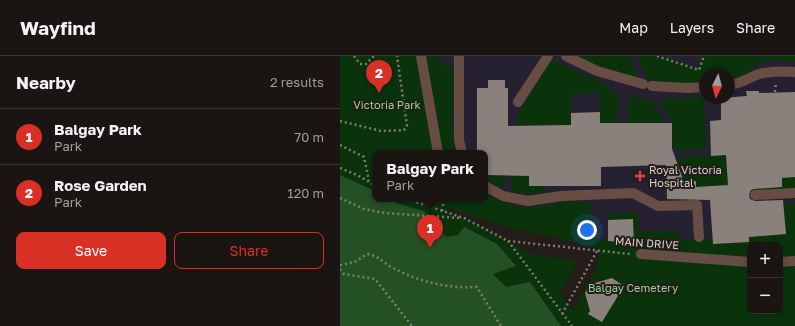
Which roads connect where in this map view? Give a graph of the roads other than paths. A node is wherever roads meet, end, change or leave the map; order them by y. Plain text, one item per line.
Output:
1 (421, 56) edge
2 (459, 56) edge
3 (548, 56) edge
4 (566, 56) edge
5 (795, 72) edge
6 (735, 84) edge
7 (699, 87) edge
8 (518, 102) dead end
9 (437, 150) edge
10 (462, 150) edge
11 (488, 188) edge
12 (795, 193) edge
13 (755, 195) dead end
14 (700, 238) dead end
15 (641, 254) road end
16 (795, 261) edge
17 (747, 262) edge
18 (783, 262) edge

1 - 9 street
2 - 10 street
3 - 8 street
4 - 7 street
5 - 6 street
11 - 14 street
12 - 13 street
15 - 17 street, MAIN DRIVE
16 - 18 street

